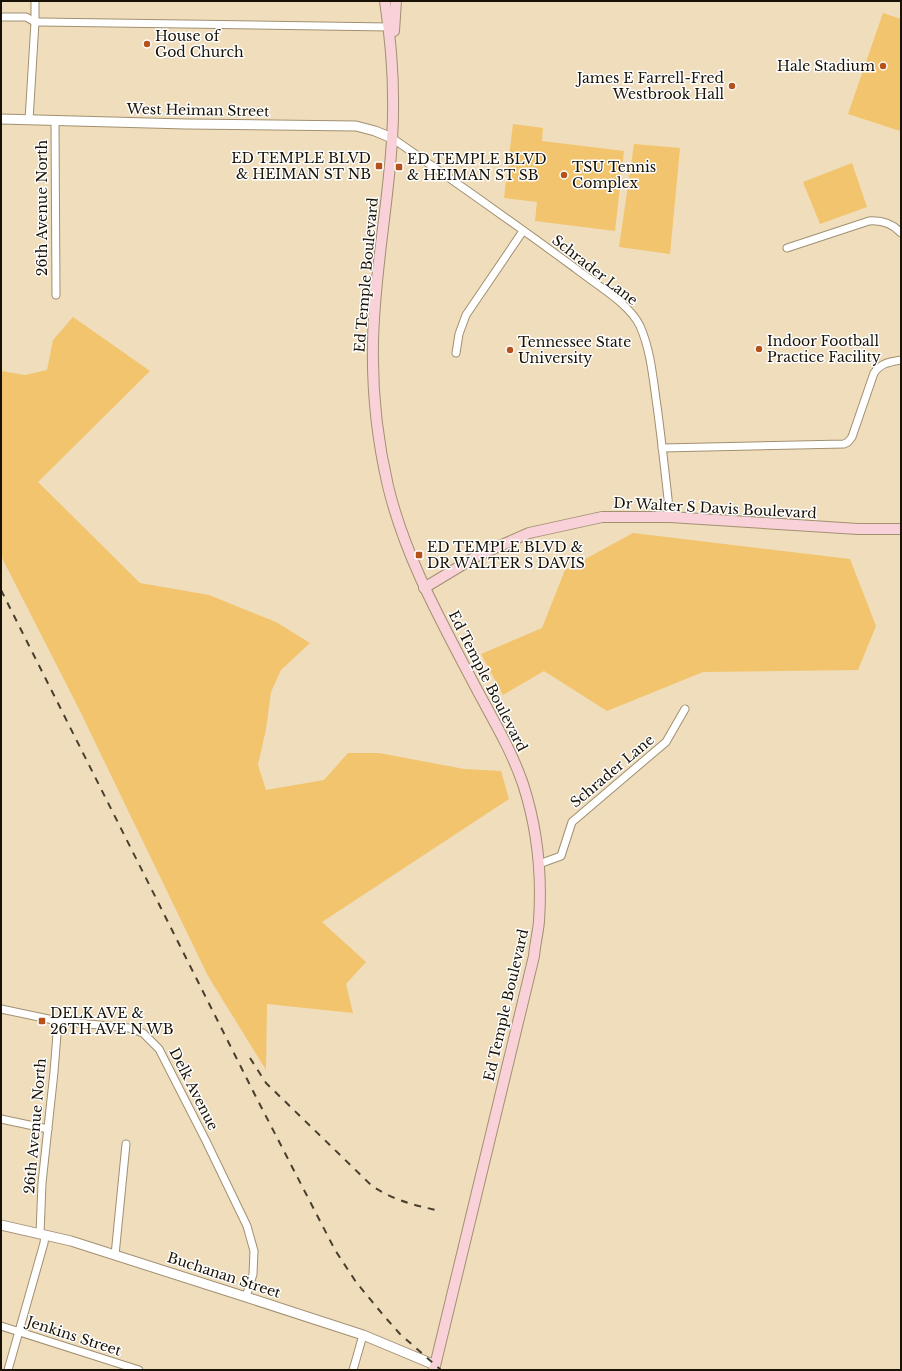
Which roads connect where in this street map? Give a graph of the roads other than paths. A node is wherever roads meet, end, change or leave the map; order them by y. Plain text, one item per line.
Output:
1 (35, 1) edge
2 (385, 1) edge
3 (396, 1) edge
4 (1, 17) edge
5 (35, 22) junction
6 (389, 27) junction
7 (393, 63) junction
8 (1, 120) edge
9 (29, 120) junction
10 (55, 121) junction
11 (392, 138) junction
12 (523, 231) junction
13 (901, 233) edge
14 (787, 248) dead end
15 (56, 295) dead end
16 (456, 353) dead end
17 (901, 360) edge
18 (662, 448) junction
19 (670, 517) junction
20 (901, 529) edge
21 (424, 588) junction
22 (685, 709) dead end
23 (539, 864) junction
24 (1, 1009) edge
25 (58, 1021) junction
26 (1, 1119) edge
27 (48, 1129) junction
28 (126, 1144) dead end
29 (1, 1225) edge
30 (42, 1234) junction
31 (115, 1255) junction
32 (246, 1297) junction
33 (1, 1326) edge
34 (19, 1332) junction
35 (363, 1334) junction
36 (434, 1367) edge
37 (128, 1368) edge
38 (8, 1370) edge
39 (139, 1370) edge
40 (353, 1370) edge

1 - 5 street, 26th Avenue North
2 - 6 main road, Ed Temple Boulevard
3 - 7 main road
4 - 5 street
5 - 6 street
5 - 9 street, 26th Avenue North
6 - 7 main road, Ed Temple Boulevard
7 - 11 main road, Ed Temple Boulevard
8 - 9 street, West Heiman Street
9 - 10 street, West Heiman Street
10 - 11 street, West Heiman Street
10 - 15 street, 26th Avenue North
11 - 12 street, Schrader Lane
11 - 21 main road, Ed Temple Boulevard
12 - 16 street
12 - 18 street, Schrader Lane
13 - 14 street
17 - 18 street
18 - 19 street, Schrader Lane
19 - 20 main road, Dr Walter S Davis Boulevard
19 - 21 main road, Dr Walter S Davis Boulevard
21 - 23 main road, Ed Temple Boulevard
22 - 23 street, Schrader Lane
23 - 36 main road, Ed Temple Boulevard
24 - 25 street, Delk Avenue
25 - 27 street, 26th Avenue North
25 - 32 street, Delk Avenue
26 - 27 street
27 - 30 street, 26th Avenue North
28 - 31 street
29 - 30 street, Buchanan Street
30 - 31 street, Buchanan Street
30 - 34 street, 26th Avenue North
31 - 32 street, Buchanan Street
32 - 35 street, Buchanan Street
33 - 34 street, Jenkins Street
34 - 37 street, Jenkins Street
34 - 38 street, 26th Avenue North
35 - 36 street, Buchanan Street
35 - 40 street
37 - 39 street, Jenkins Street

